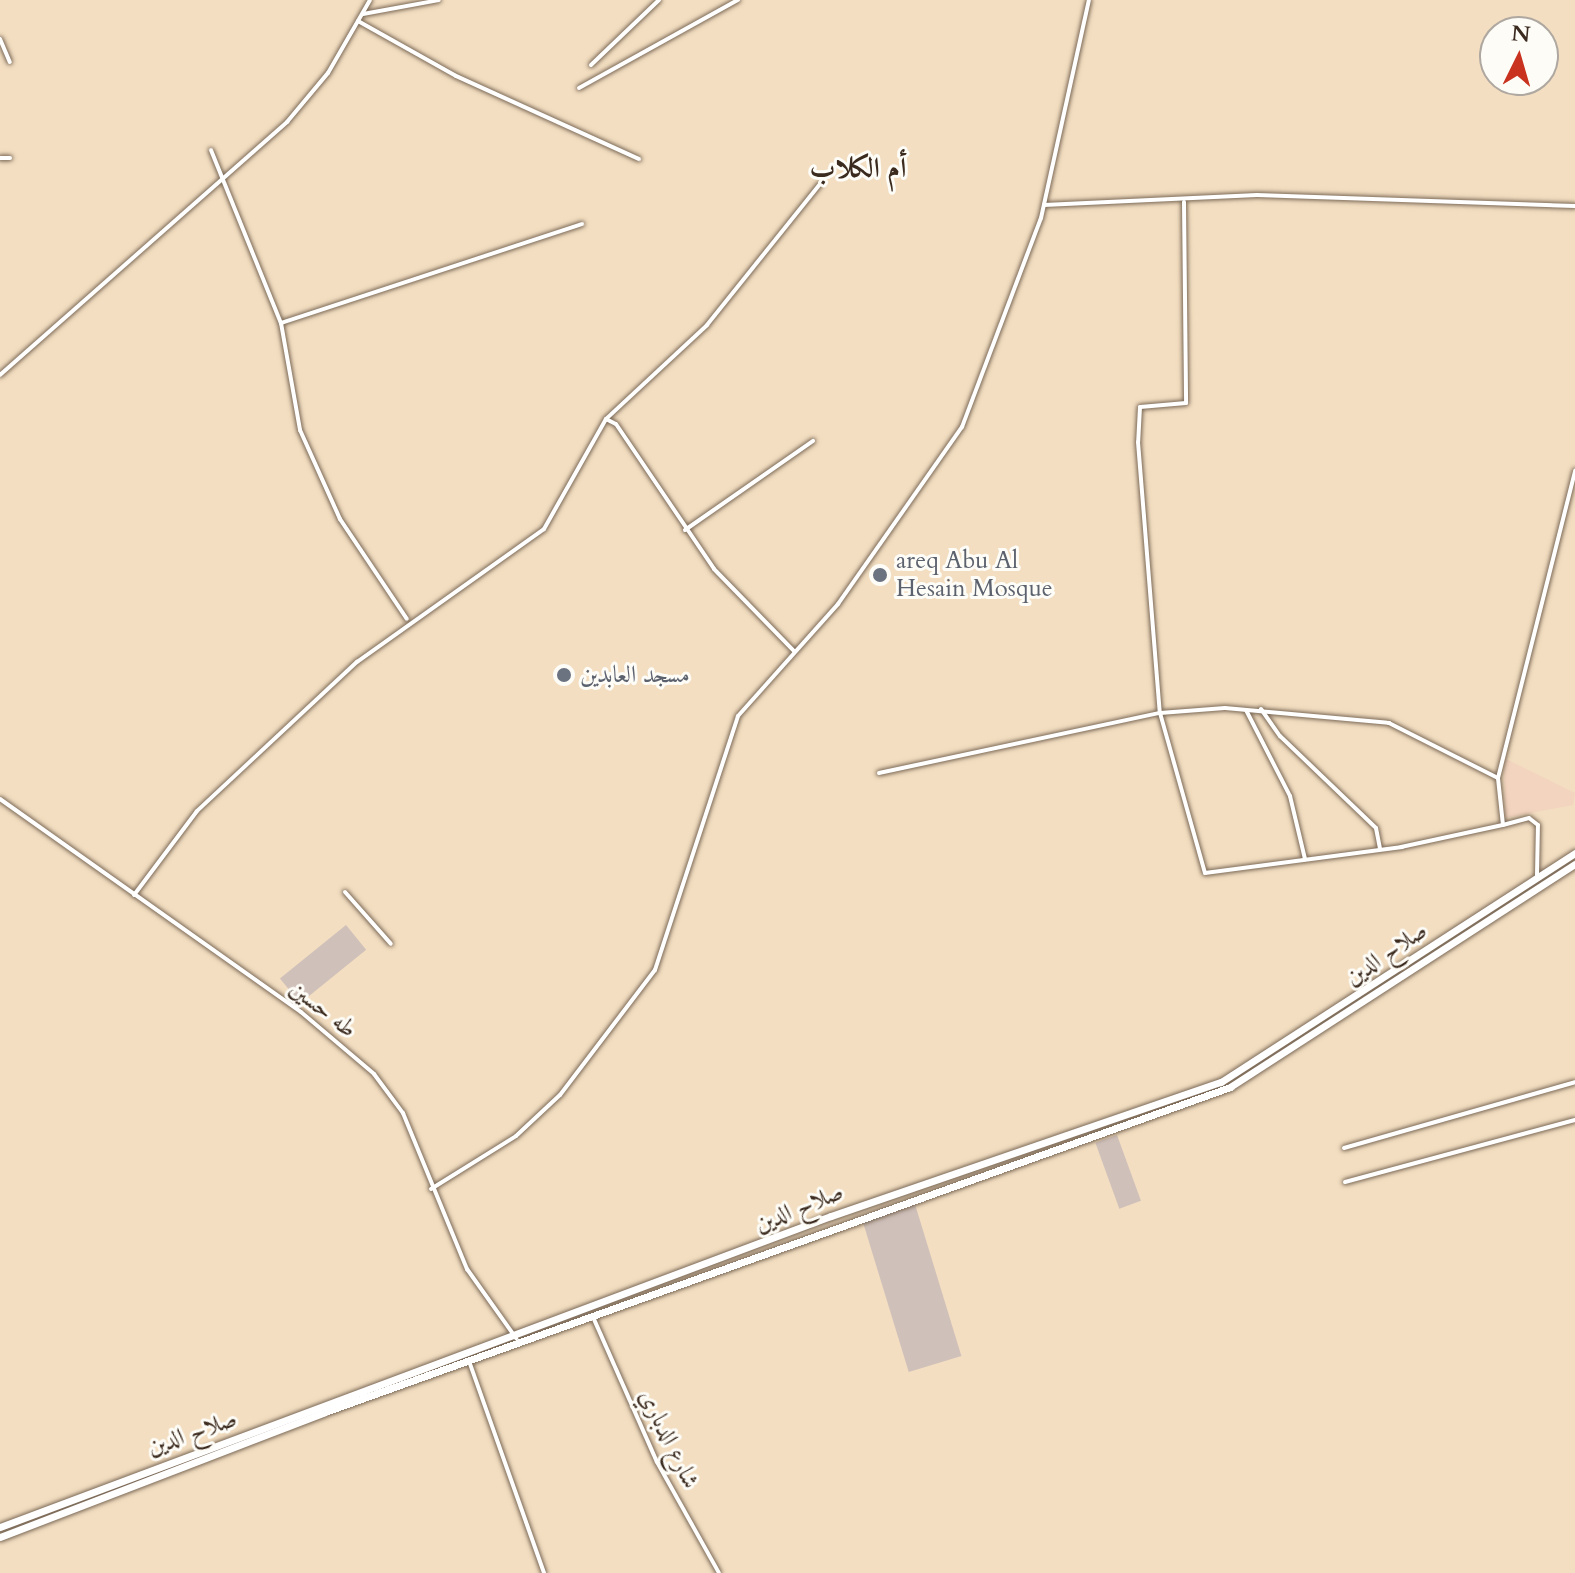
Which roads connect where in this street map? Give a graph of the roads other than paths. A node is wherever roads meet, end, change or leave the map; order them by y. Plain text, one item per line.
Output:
1 (370, 0) edge
2 (439, 0) edge
3 (659, 0) edge
4 (738, 0) edge
5 (1089, 0) edge
6 (363, 14) junction
7 (358, 21) junction
8 (0, 39) edge
9 (10, 62) dead end
10 (591, 65) dead end
11 (579, 88) dead end
12 (211, 150) dead end
13 (0, 158) edge
14 (10, 158) dead end
15 (639, 159) dead end
16 (226, 183) junction
17 (820, 184) dead end
18 (1184, 202) junction
19 (1044, 205) junction
20 (1575, 206) edge
21 (582, 224) dead end
22 (281, 323) junction
23 (0, 375) edge
24 (606, 419) junction
25 (813, 441) dead end
26 (1575, 471) edge
27 (685, 530) junction
28 (407, 619) junction
29 (794, 651) junction
30 (1246, 709) junction
31 (1261, 709) junction
32 (1160, 713) junction
33 (879, 773) dead end
34 (1498, 778) junction
35 (0, 799) edge
36 (1503, 825) junction
37 (1380, 849) junction
38 (1575, 853) edge
39 (1305, 859) junction
40 (1575, 864) edge
41 (1537, 875) dead end
42 (345, 892) dead end
43 (134, 895) junction
44 (391, 944) dead end
45 (1417, 958) junction
46 (1421, 966) junction
47 (1575, 1082) edge
48 (1575, 1120) edge
49 (1344, 1148) dead end
50 (1345, 1182) dead end
51 (431, 1189) junction
52 (691, 1276) junction
53 (593, 1317) junction
54 (516, 1338) junction
55 (469, 1361) junction
56 (400, 1383) junction
57 (0, 1527) edge
58 (0, 1537) edge
59 (544, 1573) edge
60 (719, 1573) edge

1 - 6 street
2 - 6 street
3 - 10 street
4 - 11 street
5 - 19 street
6 - 7 street
7 - 15 street
7 - 16 street
8 - 9 street
12 - 16 street
13 - 14 street
16 - 22 street
16 - 23 street
17 - 24 street
18 - 19 street
18 - 20 street
18 - 32 street
19 - 29 street
21 - 22 street
22 - 28 street
24 - 27 street
24 - 28 street
25 - 27 street
26 - 34 street
27 - 29 street
28 - 43 street
29 - 51 street
30 - 31 street
30 - 32 street
30 - 39 street
31 - 34 street
31 - 37 street
32 - 33 street
32 - 39 street
34 - 36 street
35 - 43 street, طه حسين
36 - 37 street
36 - 41 street
37 - 39 street
38 - 45 highway, صلاح الدين
40 - 46 highway, صلاح الدين
42 - 44 street
43 - 51 street, طه حسين
45 - 46 highway
45 - 52 highway, صلاح الدين
46 - 52 highway, صلاح الدين
47 - 49 street
48 - 50 street
51 - 54 street, طه حسين
52 - 53 highway, صلاح الدين
52 - 54 highway, صلاح الدين
53 - 55 highway, صلاح الدين
53 - 60 street, شارع الدباري
54 - 56 highway, صلاح الدين
55 - 56 highway, صلاح الدين
55 - 59 street
56 - 57 highway, صلاح الدين
56 - 58 highway, صلاح الدين

